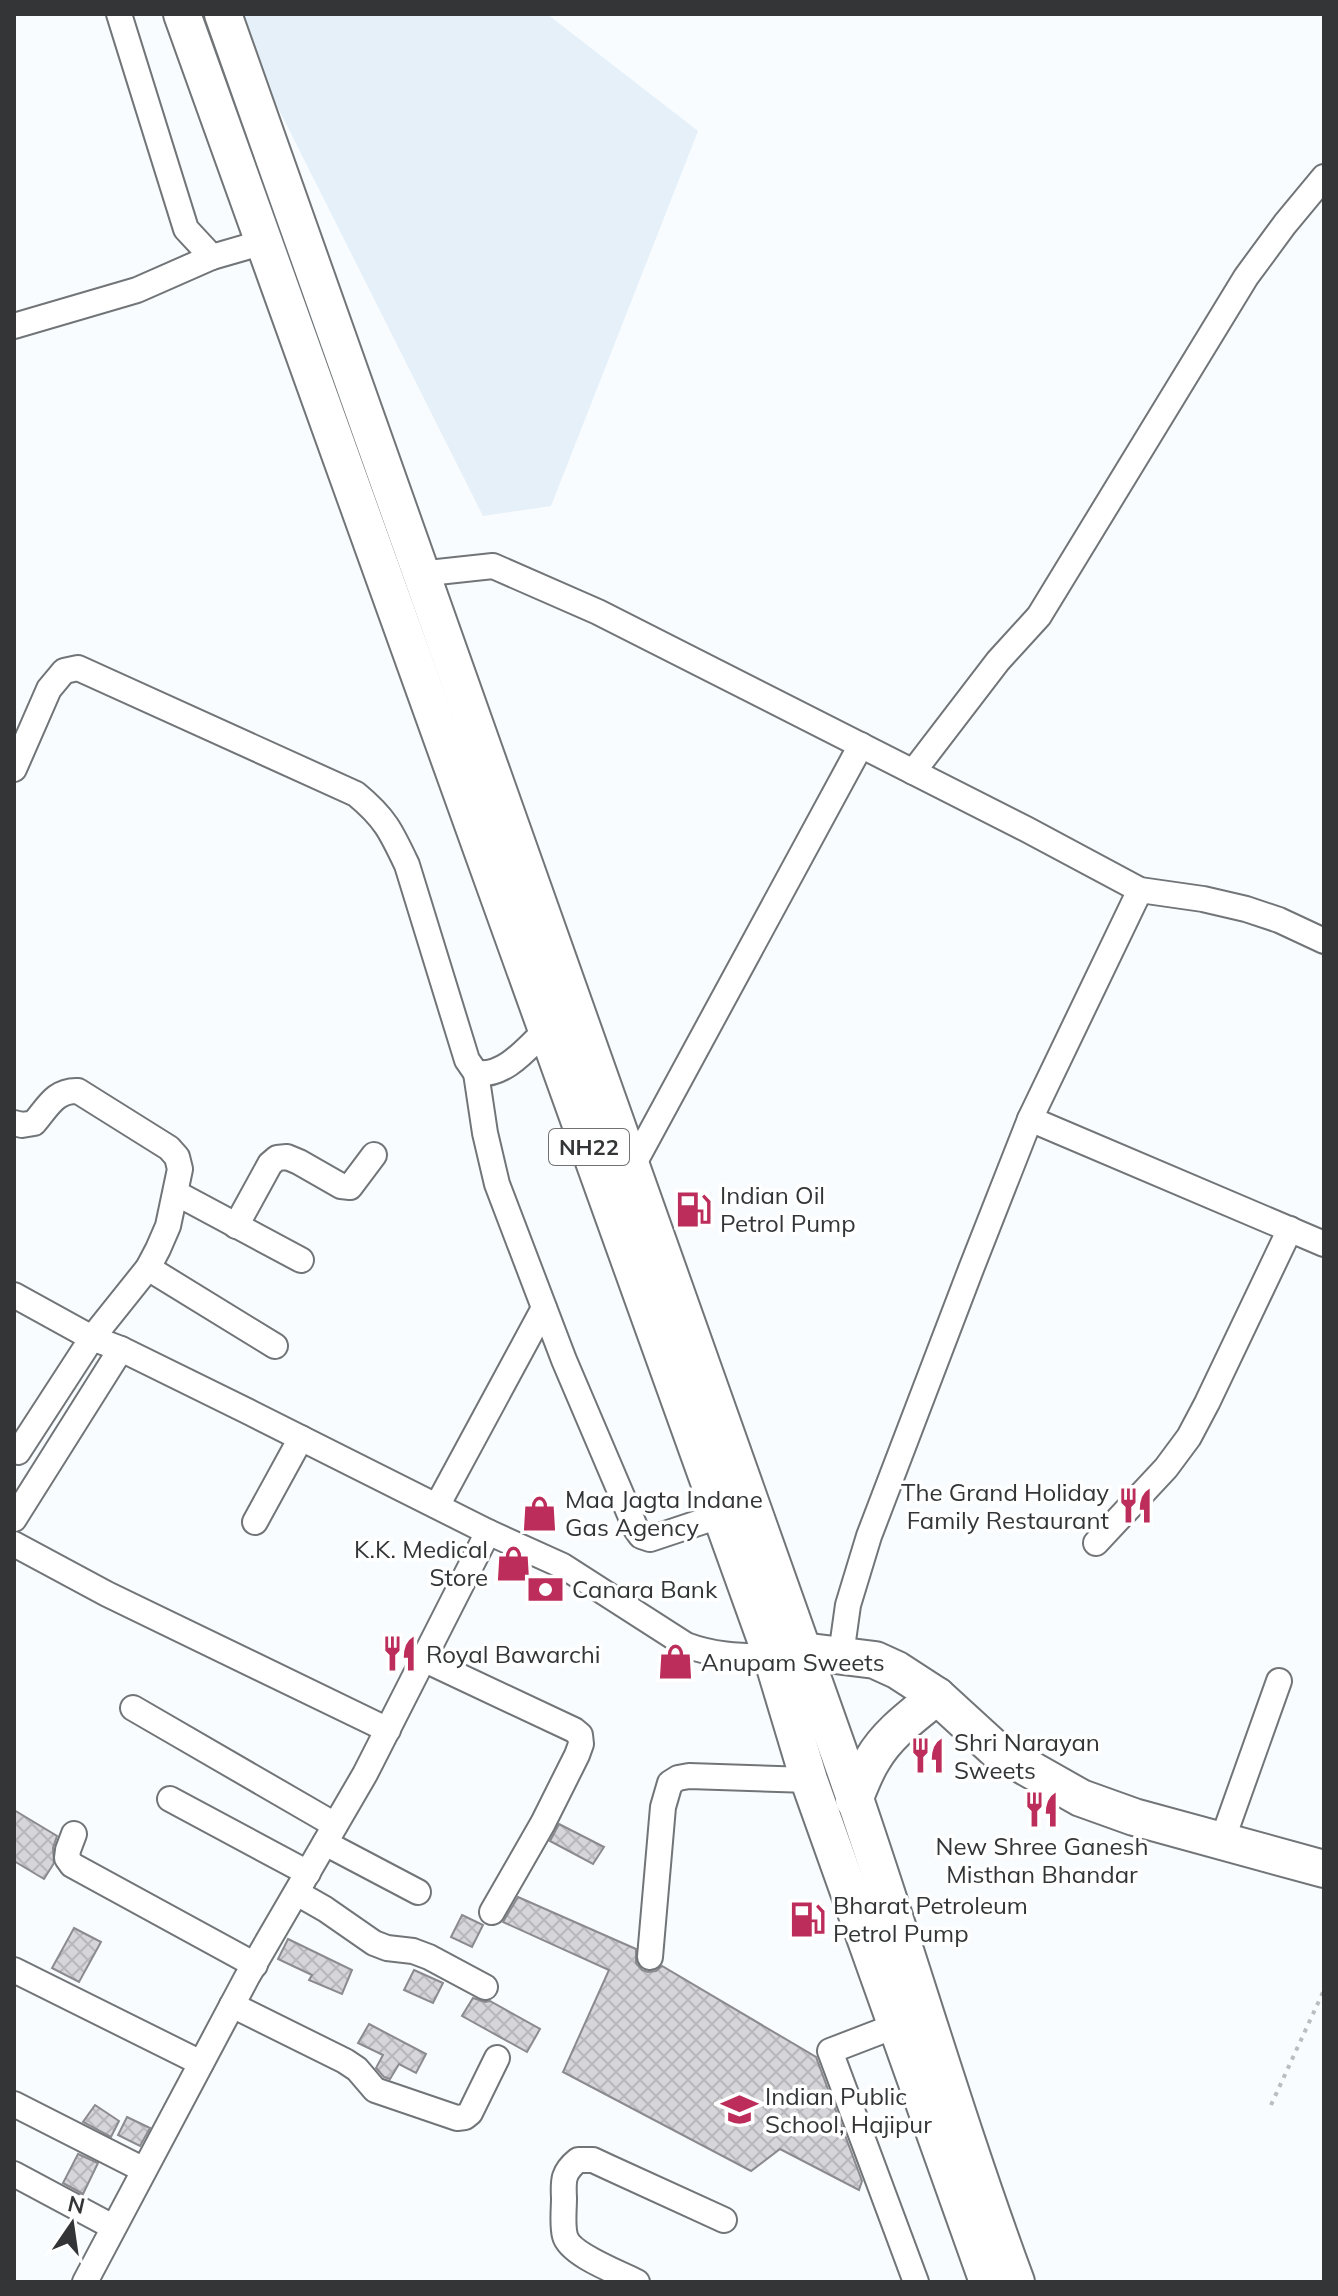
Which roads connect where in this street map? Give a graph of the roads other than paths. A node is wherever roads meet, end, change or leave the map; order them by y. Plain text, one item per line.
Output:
1 (119, 14) edge
2 (182, 14) edge
3 (223, 14) edge
4 (1324, 177) edge
5 (264, 242) junction
6 (212, 257) junction
7 (14, 326) edge
8 (419, 574) junction
9 (861, 745) junction
10 (14, 769) edge
11 (913, 772) junction
12 (1140, 890) junction
13 (1324, 941) edge
14 (547, 1029) junction
15 (476, 1073) junction
16 (1030, 1119) junction
17 (14, 1123) edge
18 (374, 1155) dead end
19 (631, 1169) junction
20 (176, 1193) junction
21 (236, 1226) junction
22 (1290, 1229) junction
23 (1324, 1244) edge
24 (301, 1260) dead end
25 (148, 1268) junction
26 (14, 1295) edge
27 (544, 1308) junction
28 (92, 1338) junction
29 (275, 1346) dead end
30 (121, 1349) junction
31 (301, 1438) junction
32 (18, 1452) dead end
33 (437, 1506) junction
34 (722, 1515) junction
35 (14, 1519) edge
36 (255, 1522) dead end
37 (488, 1532) junction
38 (1096, 1543) dead end
39 (14, 1544) edge
40 (787, 1654) junction
41 (841, 1655) junction
42 (423, 1659) junction
43 (1279, 1681) dead end
44 (937, 1696) junction
45 (133, 1708) dead end
46 (388, 1730) junction
47 (809, 1780) junction
48 (170, 1799) dead end
49 (854, 1800) junction
50 (74, 1834) dead end
51 (330, 1834) junction
52 (1222, 1841) junction
53 (1324, 1869) edge
54 (302, 1883) junction
55 (418, 1892) dead end
56 (492, 1912) dead end
57 (650, 1957) dead end
58 (255, 1965) junction
59 (14, 1970) edge
60 (485, 1987) dead end
61 (232, 2005) junction
62 (895, 2026) junction
63 (497, 2058) dead end
64 (201, 2063) junction
65 (14, 2104) edge
66 (144, 2170) junction
67 (14, 2174) edge
68 (724, 2220) dead end
69 (113, 2227) junction
70 (94, 2279) edge
71 (637, 2282) edge
72 (916, 2282) edge
73 (988, 2282) edge
74 (1016, 2282) edge

1 - 6 street
2 - 5 highway, NH22
3 - 8 highway, NH22
4 - 11 street
5 - 6 street
5 - 14 highway, NH22
6 - 7 street
8 - 9 street
8 - 19 highway, NH22
9 - 11 street
9 - 19 street
10 - 15 street
11 - 12 street
12 - 13 street
12 - 16 street
14 - 15 street
14 - 34 highway, NH22
15 - 27 street
16 - 22 street
16 - 41 street
17 - 20 street
18 - 21 street
19 - 40 highway, NH22
20 - 21 street
20 - 25 street
21 - 24 street
22 - 23 street
22 - 38 street
25 - 28 street
25 - 29 street
26 - 28 street
27 - 33 street
27 - 34 street
28 - 30 street
28 - 32 street
30 - 31 street
30 - 35 street
31 - 33 street
31 - 36 street
33 - 37 street
34 - 40 highway, NH22
37 - 40 street
37 - 42 street
39 - 46 street
40 - 41 highway
40 - 47 highway, NH22
40 - 49 highway, NH22
41 - 44 highway
42 - 46 street
42 - 56 street
43 - 52 street
44 - 49 highway
44 - 52 highway
45 - 51 street
46 - 51 street
47 - 57 street
47 - 62 highway, NH22
48 - 54 street
49 - 74 highway, NH22
50 - 58 street
51 - 54 street
51 - 55 street
52 - 53 highway
54 - 58 street
54 - 60 street
58 - 61 street
59 - 64 street
61 - 63 street
61 - 64 street
62 - 72 street
62 - 73 highway, NH22
64 - 66 street
65 - 66 street
66 - 69 street
67 - 69 street
68 - 71 street
69 - 70 street

